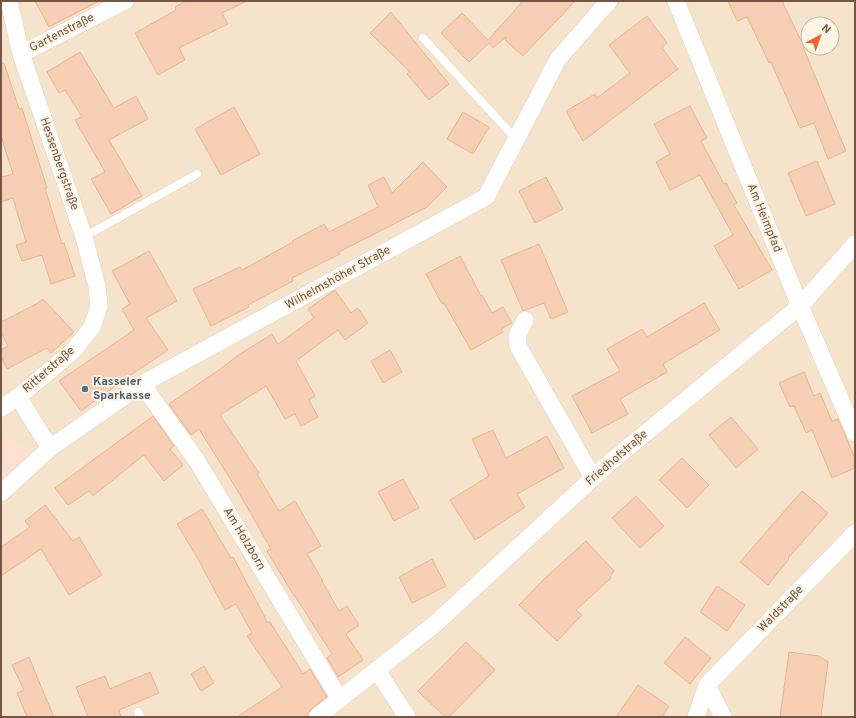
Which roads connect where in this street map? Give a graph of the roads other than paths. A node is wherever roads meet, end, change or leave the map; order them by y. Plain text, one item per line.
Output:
1 (9, 1) edge
2 (125, 1) edge
3 (609, 1) edge
4 (676, 1) edge
5 (423, 38) dead end
6 (21, 54) junction
7 (516, 139) junction
8 (197, 174) dead end
9 (84, 237) junction
10 (855, 244) edge
11 (800, 306) junction
12 (525, 320) dead end
13 (92, 328) joint
14 (142, 384) junction
15 (18, 397) junction
16 (1, 408) edge
17 (855, 433) edge
18 (50, 448) junction
19 (593, 478) junction
20 (1, 493) edge
21 (855, 533) edge
22 (377, 670) junction
23 (707, 685) junction
24 (339, 698) junction
25 (317, 717) edge
26 (407, 717) edge
27 (696, 717) edge
28 (723, 717) edge

1 - 6 street, Hessenbergstraße
2 - 6 street, Gartenstraße
3 - 7 street, Wilhelmshöher Straße
4 - 11 street, Am Heimpfad
5 - 7 lane
6 - 9 street, Hessenbergstraße
7 - 14 street, Wilhelmshöher Straße
8 - 9 lane
9 - 13 street, Hessenbergstraße
10 - 11 street, Friedhofstraße
11 - 17 street, Am Heimpfad
11 - 19 street, Friedhofstraße
12 - 19 street
13 - 15 street, Ritterstraße
14 - 18 street, Wilhelmshöher Straße
14 - 24 street, Am Holzborn
15 - 16 street, Ritterstraße
15 - 18 street
18 - 20 street, Wilhelmshöher Straße
19 - 22 street, Friedhofstraße
21 - 23 street, Waldstraße
22 - 24 street, Friedhofstraße
22 - 26 street
23 - 27 street, Waldstraße
23 - 28 street
24 - 25 street, Friedhofstraße

